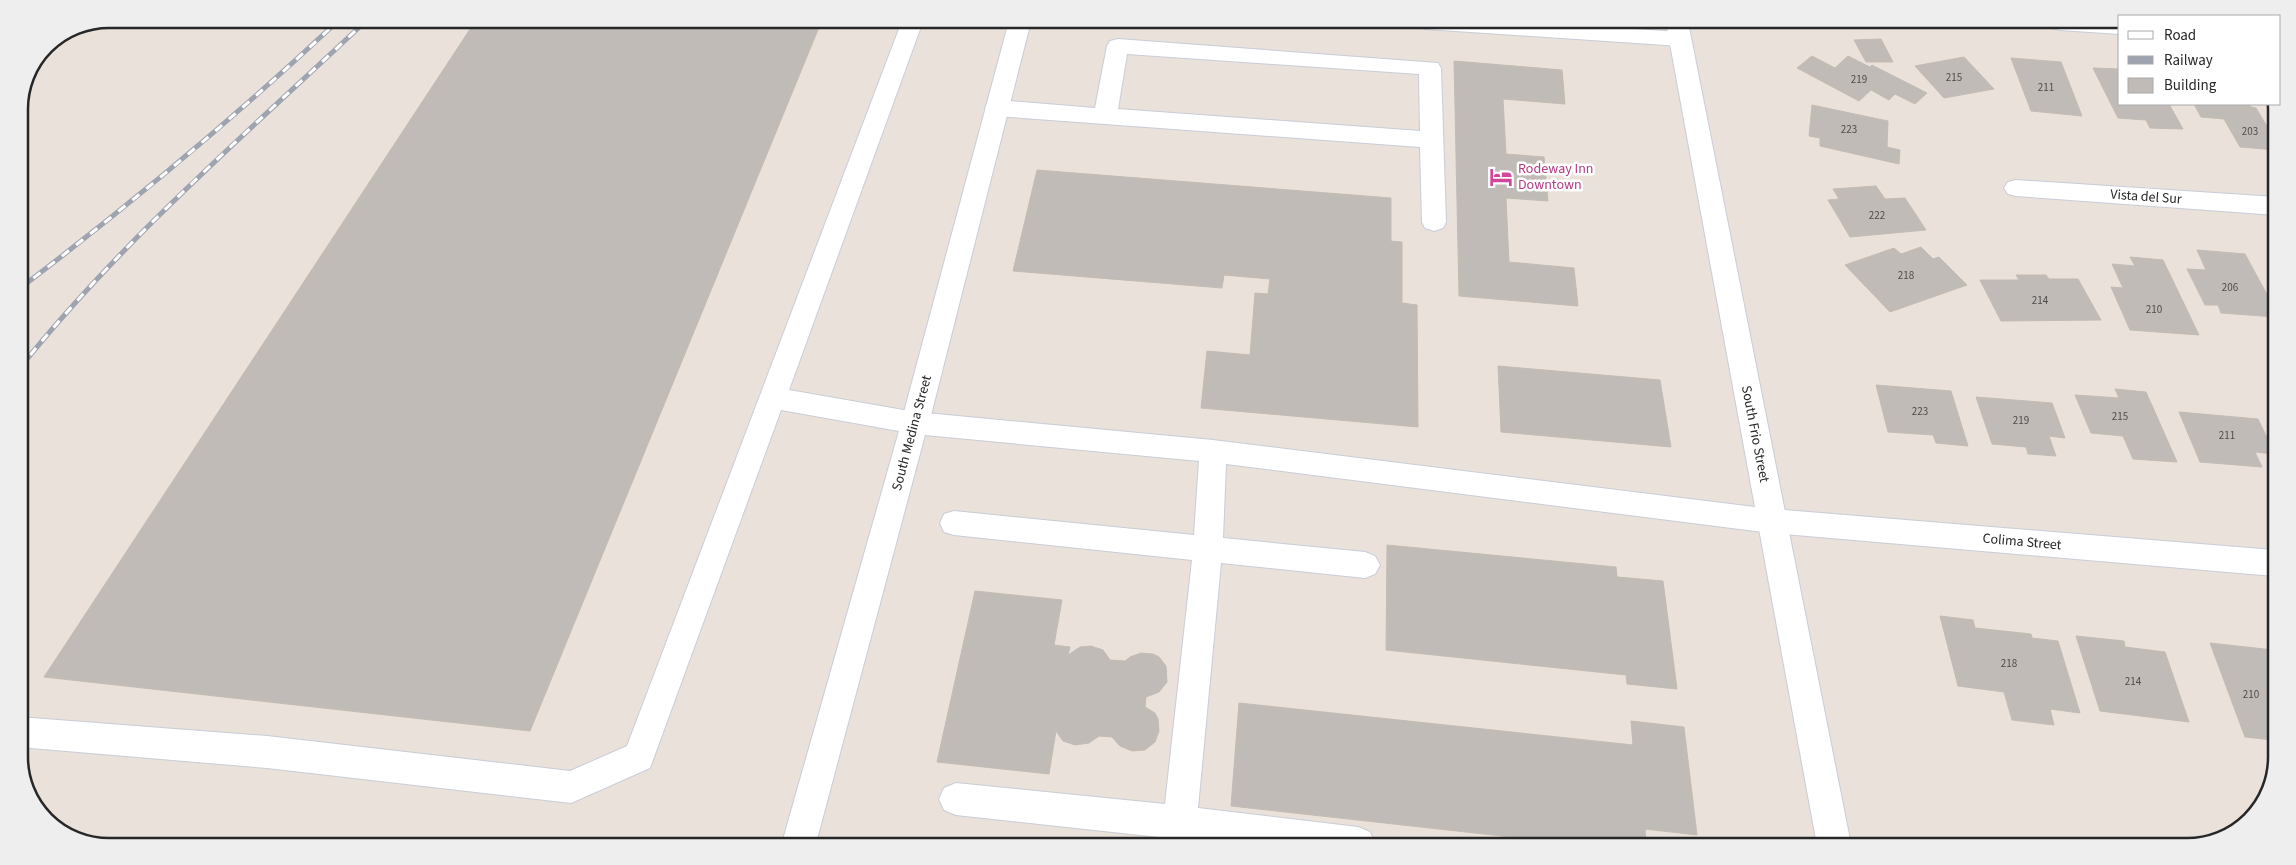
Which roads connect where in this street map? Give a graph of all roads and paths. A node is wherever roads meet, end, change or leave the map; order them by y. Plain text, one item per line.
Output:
1 (909, 28) edge
2 (1018, 28) edge
3 (1594, 28) edge
4 (1678, 31) edge
5 (996, 108) junction
6 (1105, 116) junction
7 (1432, 140) junction
8 (2016, 188) dead end
9 (2268, 205) edge
10 (1434, 222) dead end
11 (772, 398) junction
12 (915, 423) junction
13 (1213, 451) junction
14 (1771, 521) junction
15 (954, 523) dead end
16 (1208, 549) junction
17 (2268, 562) edge
18 (1365, 565) dead end
19 (28, 733) edge
20 (956, 799) dead end
21 (1180, 822) junction
22 (799, 838) edge
23 (1309, 838) edge
24 (1833, 838) edge

1 - 11 street
2 - 5 street, South Medina Street
3 - 4 street
4 - 14 street, South Frio Street
5 - 6 street
5 - 12 street, South Medina Street
6 - 7 street
6 - 7 street
7 - 10 street
8 - 9 street, Vista del Sur
11 - 12 street, Colima Street
11 - 19 street
12 - 13 street, Colima Street
12 - 22 street, South Medina Street
13 - 14 street, Colima Street
13 - 16 street
14 - 17 street, Colima Street
14 - 24 street, South Frio Street
15 - 16 street
16 - 18 street
16 - 21 street
20 - 21 street
21 - 23 street

